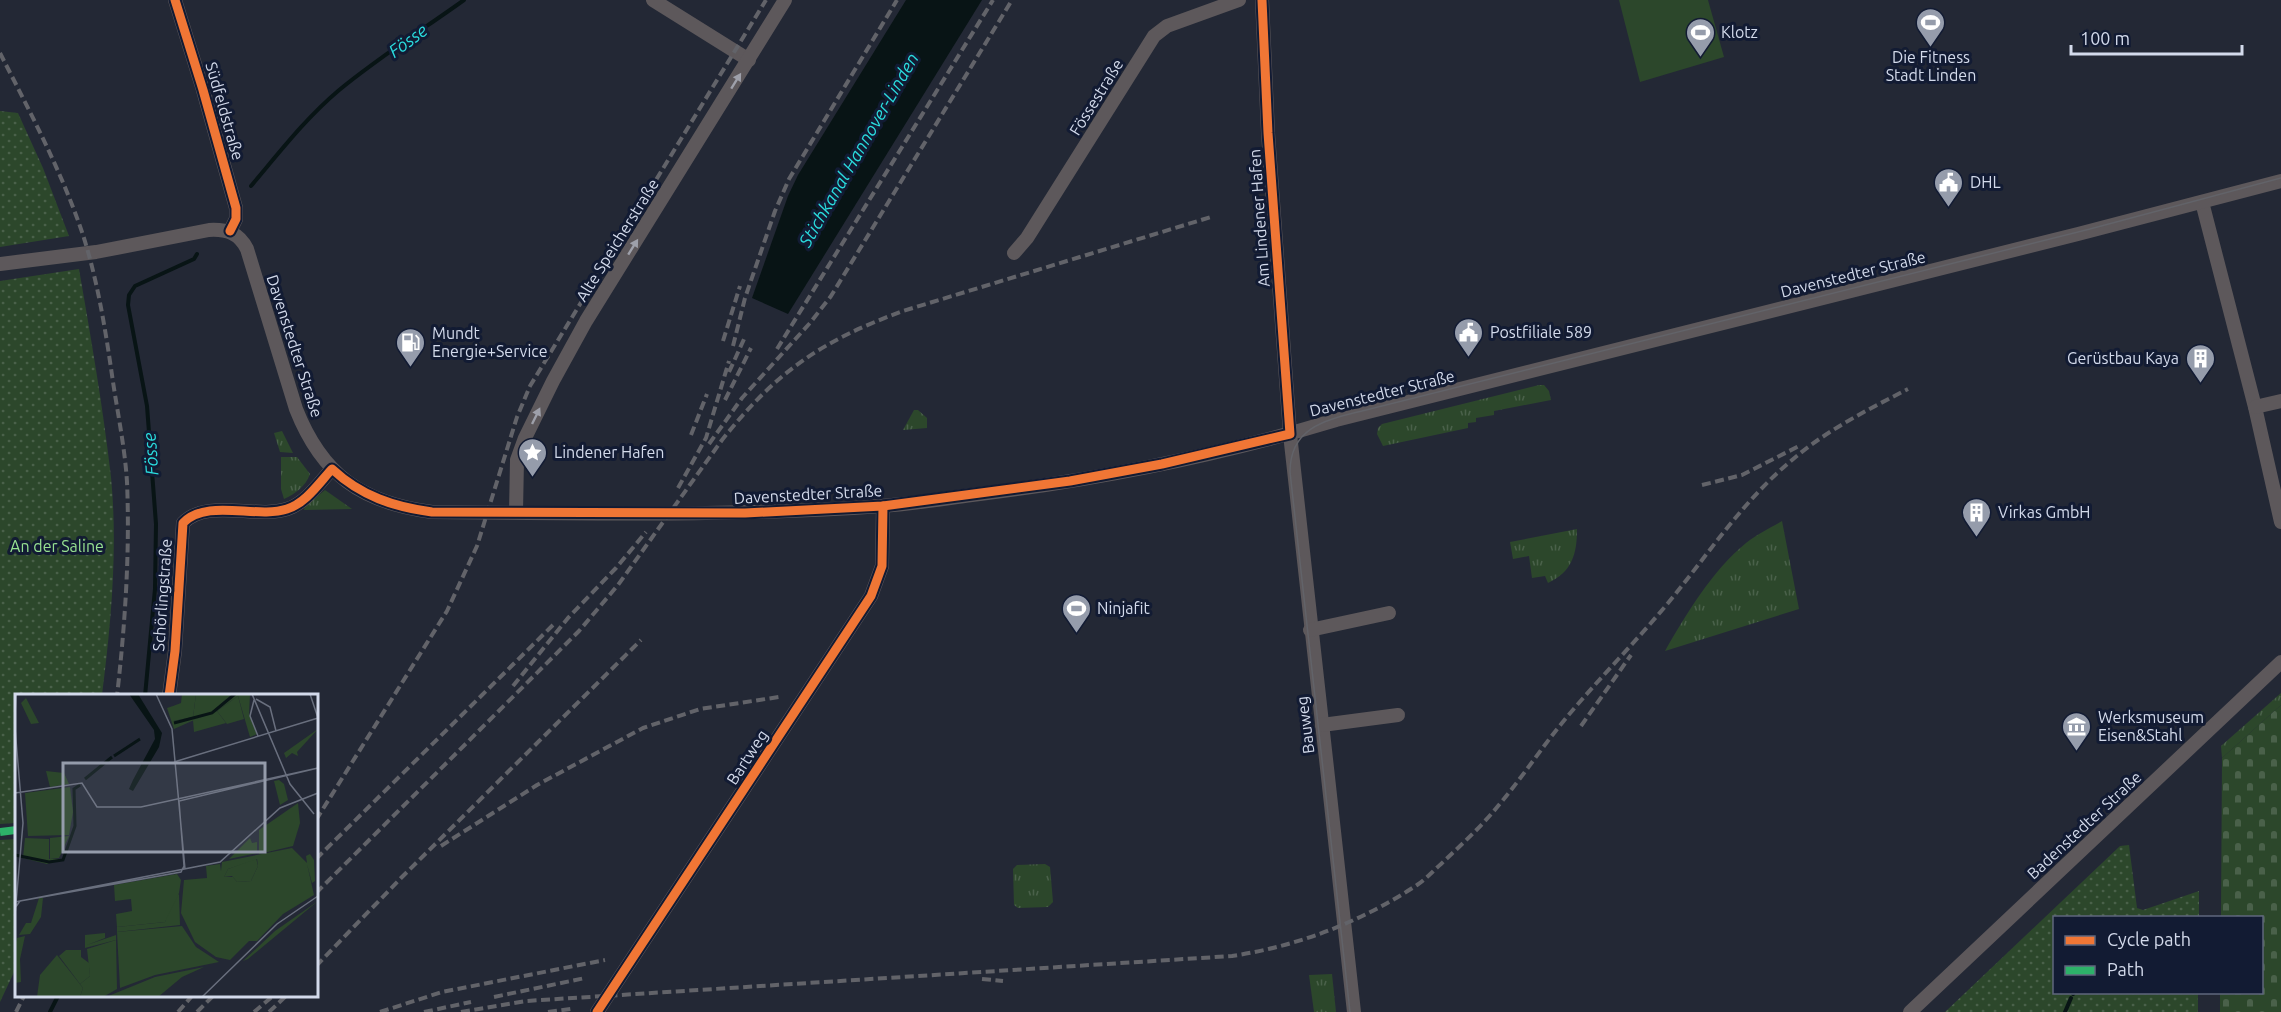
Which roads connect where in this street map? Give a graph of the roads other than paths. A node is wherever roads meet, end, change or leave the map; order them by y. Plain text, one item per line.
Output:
1 (175, 0) edge
2 (653, 0) edge
3 (785, 0) edge
4 (1239, 0) edge
5 (1262, 0) edge
6 (749, 60) junction
7 (2281, 181) edge
8 (2202, 202) junction
9 (230, 231) junction
10 (1014, 253) dead end
11 (0, 264) edge
12 (2281, 401) edge
13 (2254, 407) junction
14 (1290, 434) junction
15 (332, 469) junction
16 (883, 506) junction
17 (516, 512) junction
18 (2281, 522) edge
19 (1389, 614) dead end
20 (1310, 630) junction
21 (2281, 662) edge
22 (169, 694) edge
23 (1398, 715) dead end
24 (1322, 725) junction
25 (597, 1012) edge
26 (1354, 1012) edge
27 (1911, 1012) edge

1 - 9 street, Südfeldstraße
2 - 6 street
3 - 6 street, Alte Speicherstraße
4 - 10 street, Fössestraße
5 - 14 street, Am Lindener Hafen
17 -> 6 street, Alte Speicherstraße
7 - 8 street, Davenstedter Straße
8 - 13 street
8 - 14 street, Davenstedter Straße
9 - 11 street
9 - 15 street, Davenstedter Straße
12 - 13 street
13 - 18 street
14 - 16 street, Davenstedter Straße
14 - 20 street, Bauweg
15 - 17 street, Davenstedter Straße
15 - 22 street, Schörlingstraße
16 - 17 street, Davenstedter Straße
16 - 25 street, Bartweg
19 - 20 street
20 - 24 street, Bauweg
21 - 27 street, Badenstedter Straße
23 - 24 street
24 - 26 street, Bauweg

